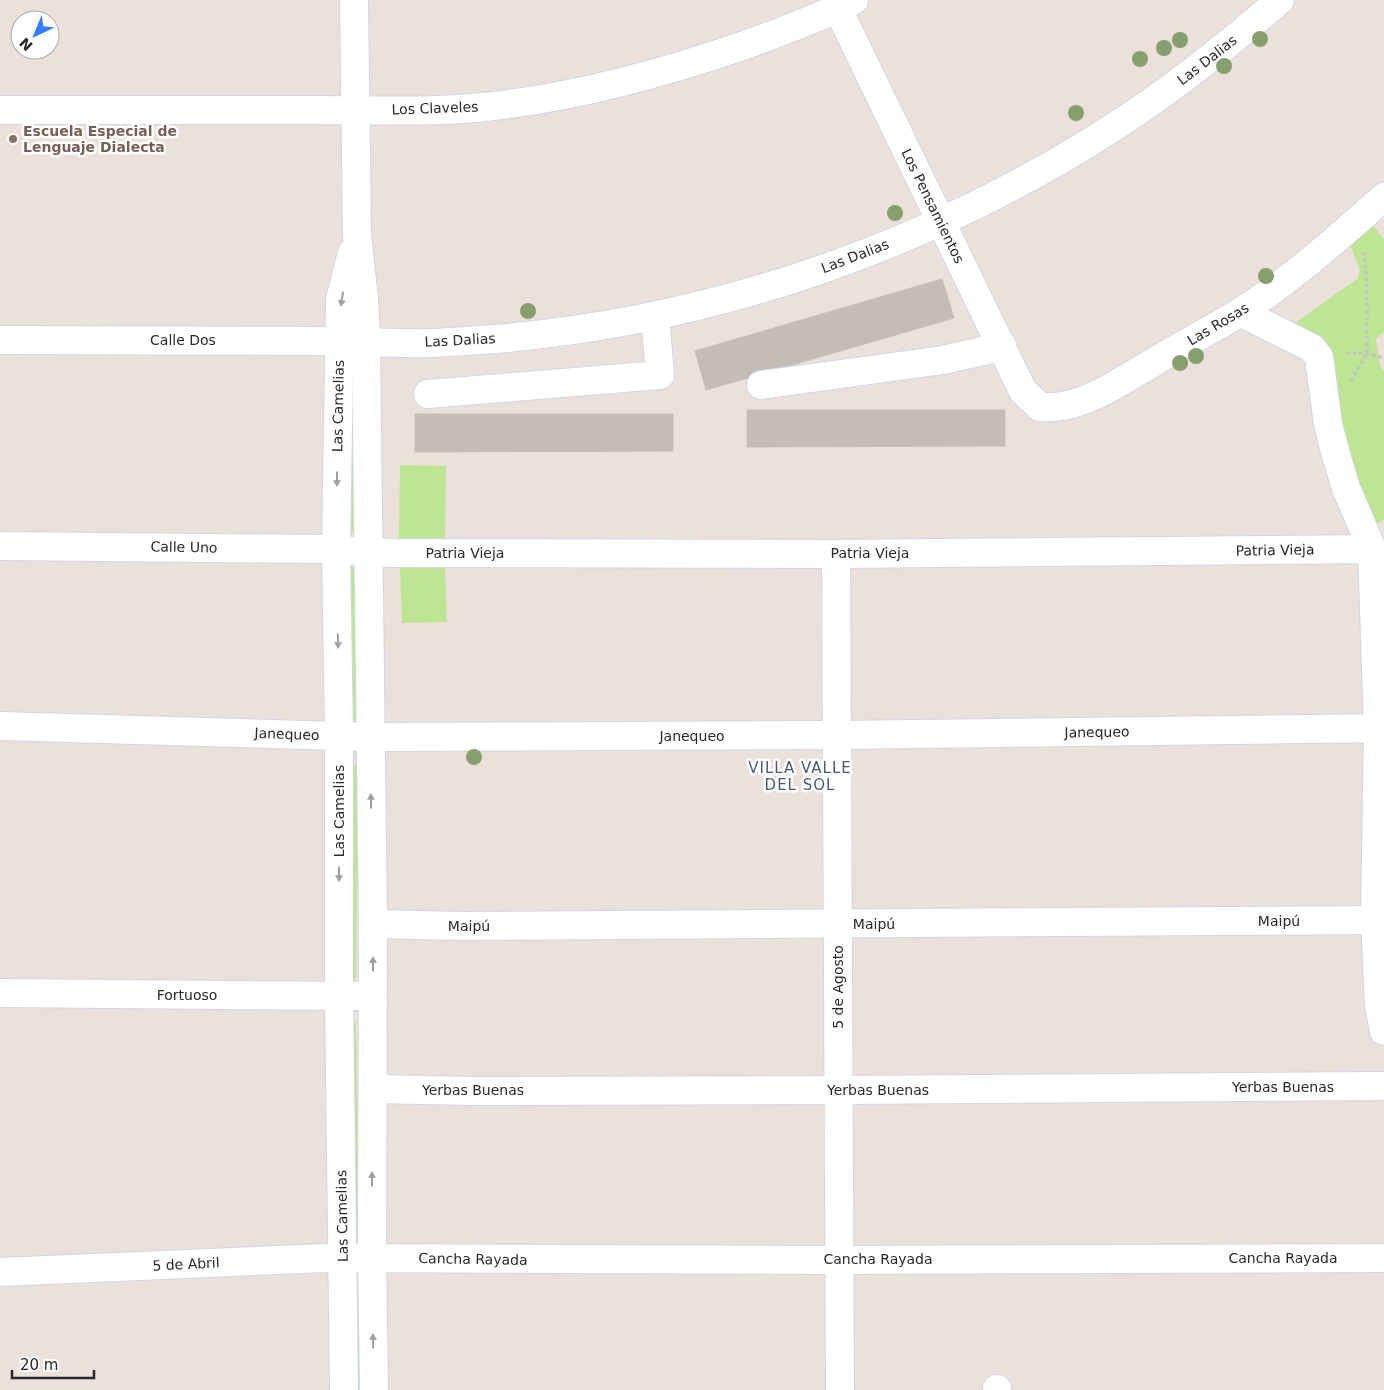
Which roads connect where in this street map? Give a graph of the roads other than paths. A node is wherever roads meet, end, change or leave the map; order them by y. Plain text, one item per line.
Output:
1 (354, 0) edge
2 (1280, 0) edge
3 (846, 4) edge
4 (0, 110) edge
5 (355, 110) junction
6 (1384, 197) edge
7 (940, 222) junction
8 (357, 235) junction
9 (1240, 312) junction
10 (655, 316) junction
11 (0, 340) edge
12 (340, 341) junction
13 (366, 342) junction
14 (1002, 344) junction
15 (761, 384) dead end
16 (428, 394) dead end
17 (1033, 401) joint
18 (1378, 543) edge
19 (0, 546) edge
20 (336, 550) junction
21 (368, 552) junction
22 (836, 554) junction
23 (0, 726) edge
24 (1381, 728) edge
25 (340, 736) junction
26 (837, 736) junction
27 (371, 737) junction
28 (1375, 920) junction
29 (373, 924) junction
30 (838, 924) junction
31 (0, 993) edge
32 (339, 996) junction
33 (373, 997) junction
34 (1384, 1031) edge
35 (1384, 1086) edge
36 (373, 1089) junction
37 (838, 1090) junction
38 (343, 1258) junction
39 (372, 1258) junction
40 (1384, 1258) edge
41 (840, 1260) junction
42 (0, 1272) edge
43 (344, 1390) edge
44 (374, 1390) edge
45 (840, 1390) edge

1 - 5 street, Las Camelias
2 - 7 street, Las Dalias
3 - 5 street, Los Claveles
3 - 7 street, Los Pensamientos
4 - 5 street, Los Claveles
5 - 8 street, Las Camelias
6 - 9 street, Las Rosas
7 - 10 street, Las Dalias
7 - 14 street, Los Pensamientos
8 -> 12 street, Las Camelias
8 - 13 street, Las Camelias
9 - 17 street, Las Rosas
9 - 18 street
10 - 13 street, Las Dalias
10 - 16 street
11 - 12 street, Calle Dos
12 - 13 street, Calle Dos
12 -> 20 street, Las Camelias
13 - 21 street, Las Camelias
14 - 15 street
14 - 17 street, Los Pensamientos
18 - 22 street, Patria Vieja
18 - 24 street
19 - 20 street, Calle Uno
20 - 21 street, Calle Uno
20 -> 25 street, Las Camelias
21 - 22 street, Patria Vieja
21 - 27 street, Las Camelias
22 - 26 street, 5 de Agosto
23 - 25 street, Janequeo
24 - 26 street, Janequeo
24 - 28 street
25 - 27 street, Janequeo
25 -> 32 street, Las Camelias
26 - 27 street, Janequeo
26 - 30 street, 5 de Agosto
29 -> 27 street, Las Camelias
28 - 30 street, Maipú
28 - 34 street
29 - 30 street, Maipú
33 -> 29 street, Las Camelias
30 - 37 street, 5 de Agosto
31 - 32 street, Fortuoso
32 - 33 street, Fortuoso
32 - 38 street, Las Camelias
33 - 36 street, Las Camelias
35 - 37 street, Yerbas Buenas
36 - 37 street, Yerbas Buenas
39 -> 36 street, Las Camelias
37 - 41 street, 5 de Agosto
38 - 39 street, 5 de Abril
38 - 42 street, 5 de Abril
38 - 43 street, Las Camelias
39 - 41 street, Cancha Rayada
44 -> 39 street, Las Camelias
40 - 41 street, Cancha Rayada
41 - 45 street, 5 de Agosto

